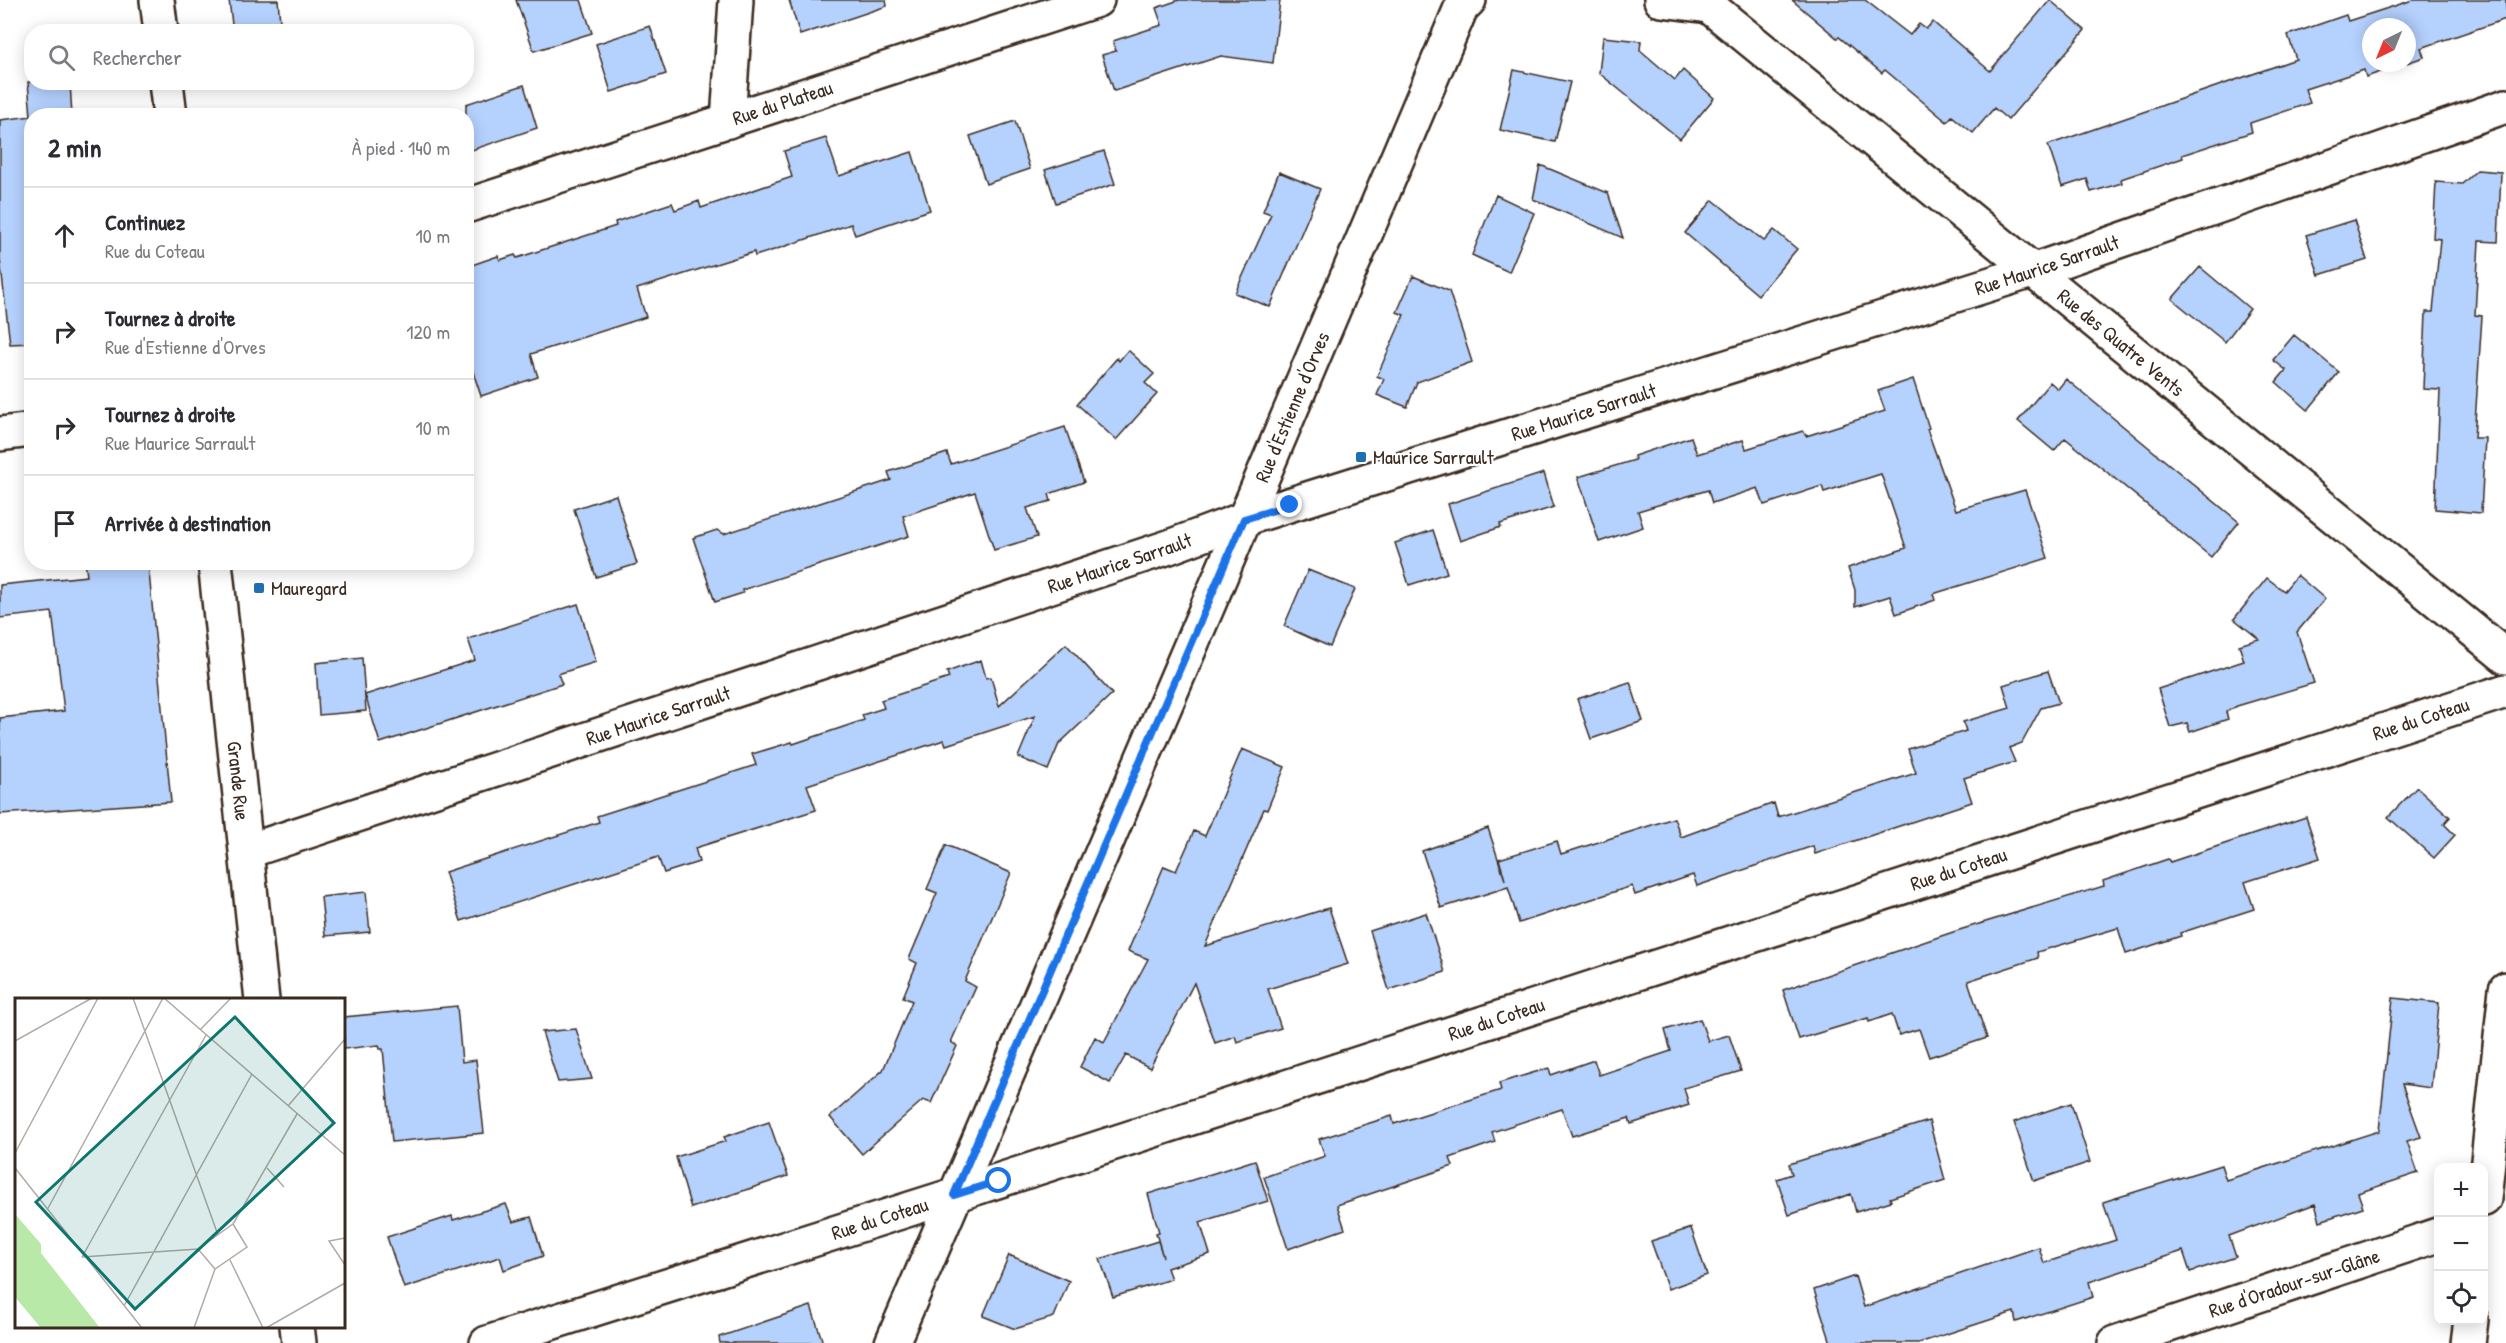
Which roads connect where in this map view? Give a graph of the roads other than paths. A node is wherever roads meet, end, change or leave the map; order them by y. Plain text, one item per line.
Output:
1 (157, 0) edge
2 (736, 0) edge
3 (1097, 0) edge
4 (1469, 0) edge
5 (1660, 0) edge
6 (1710, 3) edge
7 (160, 24) edge
8 (167, 90) edge
9 (2506, 106) edge
10 (169, 108) edge
11 (728, 121) junction
12 (474, 203) edge
13 (2035, 270) junction
14 (24, 431) edge
15 (0, 434) edge
16 (1244, 519) junction
17 (216, 570) edge
18 (2506, 657) edge
19 (2506, 691) edge
20 (248, 851) junction
21 (2506, 989) edge
22 (262, 998) edge
23 (2488, 1163) edge
24 (954, 1195) junction
25 (2434, 1237) edge
26 (2470, 1325) edge
27 (297, 1328) edge
28 (299, 1343) edge
29 (487, 1343) edge
30 (892, 1343) edge
31 (2115, 1343) edge
32 (2468, 1343) edge

1 - 7 street
2 - 11 street
3 - 11 street, Rue du Plateau
4 - 16 street, Rue d'Estienne d'Orves
5 - 6 street
6 - 13 street, Rue des Quatre Vents
8 - 10 street
9 - 13 street, Rue Maurice Sarrault
11 - 12 street, Rue du Plateau
13 - 16 street, Rue Maurice Sarrault
13 - 18 street, Rue des Quatre Vents
14 - 15 street
16 - 20 street, Rue Maurice Sarrault
16 - 24 street, Rue d'Estienne d'Orves
17 - 20 street, Grande Rue
19 - 24 street, Rue du Coteau
20 - 22 street, Grande Rue
21 - 23 street
24 - 29 street, Rue du Coteau
24 - 30 street, Rue d'Estienne d'Orves
25 - 31 street, Rue d'Oradour-sur-Glâne
26 - 32 street
27 - 28 street

